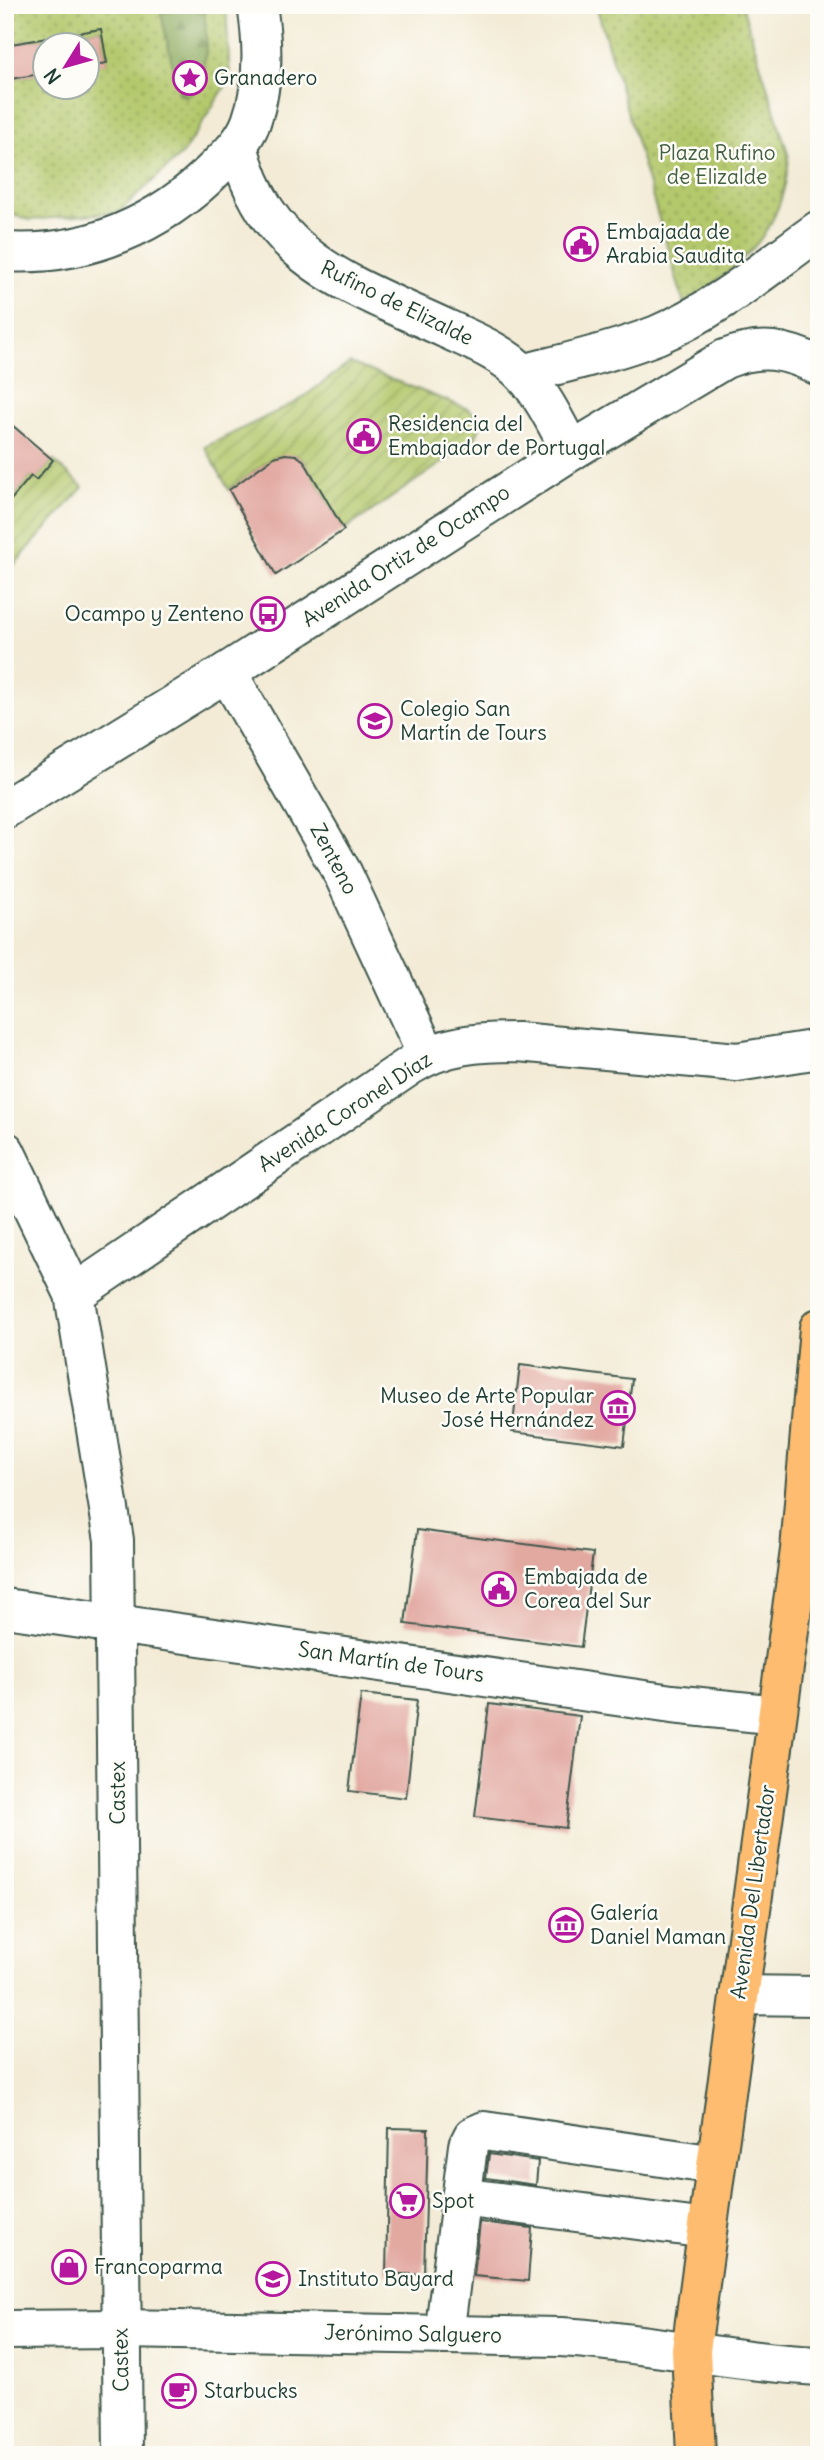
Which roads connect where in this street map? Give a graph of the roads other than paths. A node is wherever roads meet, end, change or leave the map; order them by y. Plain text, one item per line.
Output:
1 (257, 5) edge
2 (238, 146) junction
3 (819, 230) edge
4 (5, 252) edge
5 (819, 366) edge
6 (523, 374) junction
7 (571, 451) junction
8 (226, 672) junction
9 (5, 809) edge
10 (819, 1049) edge
11 (427, 1055) junction
12 (5, 1151) edge
13 (74, 1294) junction
14 (819, 1328) edge
15 (809, 1549) edge
16 (5, 1608) edge
17 (117, 1622) junction
18 (777, 1715) junction
19 (739, 1995) junction
20 (819, 1996) edge
21 (716, 2165) junction
22 (461, 2197) junction
23 (708, 2229) junction
24 (120, 2329) junction
25 (5, 2330) edge
26 (444, 2335) junction
27 (691, 2350) junction
28 (819, 2366) edge
29 (123, 2455) edge
30 (696, 2455) edge

1 - 2 street
2 - 4 street
2 - 6 street, Rufino de Elizalde
3 - 6 street
5 - 7 street, Avenida Ortiz de Ocampo
6 - 7 street, Rufino de Elizalde
7 - 8 street, Avenida Ortiz de Ocampo
8 - 9 street, Avenida Ortiz de Ocampo
8 - 11 street, Zenteno
10 - 11 street, Avenida Coronel Díaz
11 - 13 street, Avenida Coronel Díaz
12 - 13 street, Castex
13 - 17 street, Castex
14 - 15 main road, Avenida Del Libertador
15 - 18 main road, Avenida Del Libertador
16 - 17 street, San Martín de Tours
17 - 18 street, San Martín de Tours
17 - 24 street, Castex
18 - 19 main road, Avenida Del Libertador
19 - 20 street
19 - 21 main road, Avenida Del Libertador
21 - 22 street
21 - 23 main road, Avenida Del Libertador
22 - 23 street
22 - 26 street
23 - 27 main road, Avenida Del Libertador
24 - 25 street, Jerónimo Salguero
24 - 26 street, Jerónimo Salguero
24 - 29 street, Castex
26 - 27 street, Jerónimo Salguero
27 - 28 street, Jerónimo Salguero
27 - 30 main road, Avenida Del Libertador

